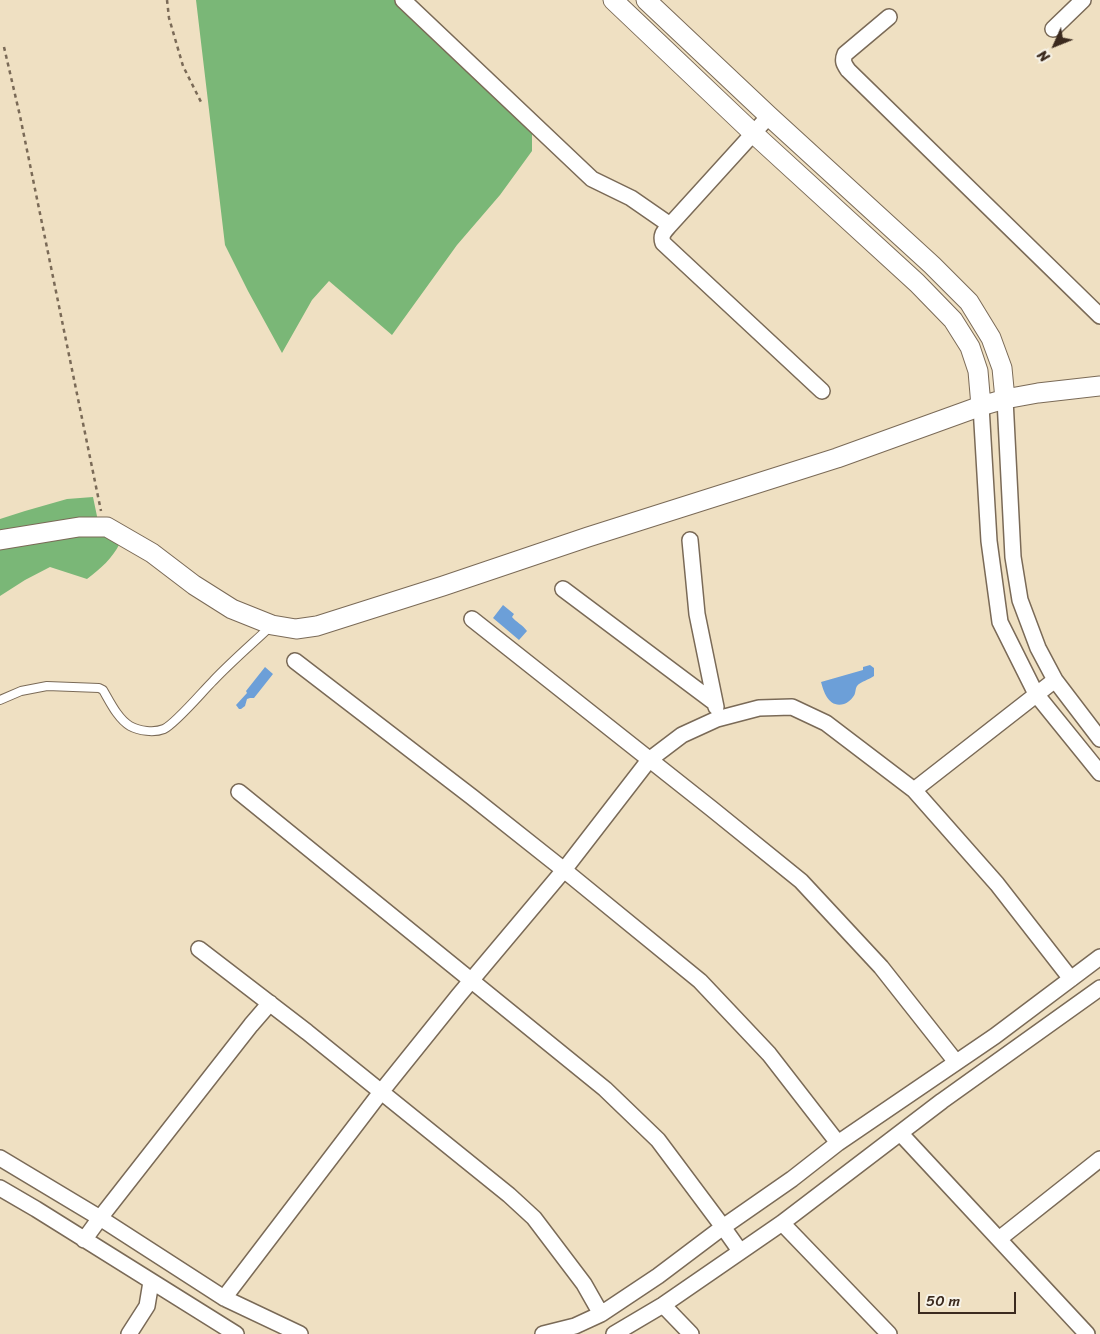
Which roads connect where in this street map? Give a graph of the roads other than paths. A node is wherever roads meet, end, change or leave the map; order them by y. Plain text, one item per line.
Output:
1 (403, 0) edge
2 (613, 0) edge
3 (646, 0) edge
4 (1083, 0) edge
5 (889, 17) dead end
6 (1053, 29) dead end
7 (700, 51) junction
8 (684, 67) junction
9 (769, 116) junction
10 (753, 133) junction
11 (670, 225) junction
12 (932, 265) junction
13 (917, 283) junction
14 (1100, 316) edge
15 (1100, 386) edge
16 (822, 391) dead end
17 (1005, 399) junction
18 (981, 406) junction
19 (985, 490) junction
20 (1010, 490) junction
21 (987, 521) junction
22 (1012, 522) junction
23 (0, 540) edge
24 (690, 540) dead end
25 (563, 589) dead end
26 (472, 619) dead end
27 (272, 625) junction
28 (295, 662) dead end
29 (1054, 680) junction
30 (1036, 694) junction
31 (0, 700) edge
32 (715, 703) junction
33 (717, 719) junction
34 (1100, 739) edge
35 (649, 760) junction
36 (1100, 773) edge
37 (914, 790) junction
38 (239, 792) dead end
39 (564, 870) junction
40 (199, 949) dead end
41 (1100, 957) edge
42 (1071, 979) junction
43 (472, 980) junction
44 (1100, 988) edge
45 (270, 1003) junction
46 (956, 1062) junction
47 (926, 1083) junction
48 (381, 1092) junction
49 (942, 1101) junction
50 (901, 1134) junction
51 (838, 1143) junction
52 (0, 1158) edge
53 (1100, 1159) edge
54 (0, 1188) edge
55 (100, 1218) junction
56 (782, 1223) junction
57 (723, 1227) junction
58 (999, 1239) junction
59 (84, 1240) junction
60 (740, 1251) junction
61 (151, 1282) junction
62 (175, 1297) junction
63 (224, 1298) junction
64 (662, 1305) junction
65 (147, 1306) junction
66 (601, 1314) junction
67 (129, 1334) edge
68 (236, 1334) edge
69 (300, 1334) edge
70 (543, 1334) edge
71 (614, 1334) edge
72 (691, 1334) edge
73 (889, 1334) edge
74 (1087, 1334) edge

1 - 11 street
2 - 8 street
3 - 7 street
4 - 6 street
5 - 14 street
7 - 8 street
7 - 9 street
8 - 10 street
9 - 10 street
9 - 12 street
10 - 11 street
10 - 13 street
11 - 16 street
12 - 13 street
12 - 17 street
13 - 18 street
15 - 17 street
17 - 18 street
17 - 20 street
18 - 19 street
18 - 27 street
19 - 20 street
19 - 21 street
20 - 22 street
21 - 22 street
21 - 30 street
22 - 29 street
23 - 27 street
24 - 32 street
25 - 32 street
26 - 35 street
27 - 31 lane
28 - 39 street
29 - 30 street
29 - 34 street
30 - 36 street
30 - 37 street
32 - 33 street
33 - 35 street
33 - 37 street
35 - 39 street
35 - 46 street
37 - 42 street
38 - 43 street
39 - 43 street
39 - 51 street
40 - 45 street
41 - 42 street
42 - 46 street
43 - 48 street
43 - 57 street
44 - 49 street
45 - 48 street
45 - 55 street
46 - 47 street
47 - 49 street
47 - 51 street
48 - 63 street
48 - 66 street
49 - 50 street
50 - 56 street
50 - 58 street
51 - 57 street
52 - 55 street
53 - 58 street
54 - 59 street
55 - 59 street
55 - 63 street
56 - 60 street
56 - 73 street
57 - 60 street
57 - 66 street
58 - 74 street
59 - 61 street
60 - 64 street
61 - 62 street
61 - 65 street
62 - 65 street
62 - 68 street
63 - 69 street
64 - 71 street
64 - 72 street
65 - 67 street
66 - 70 street

